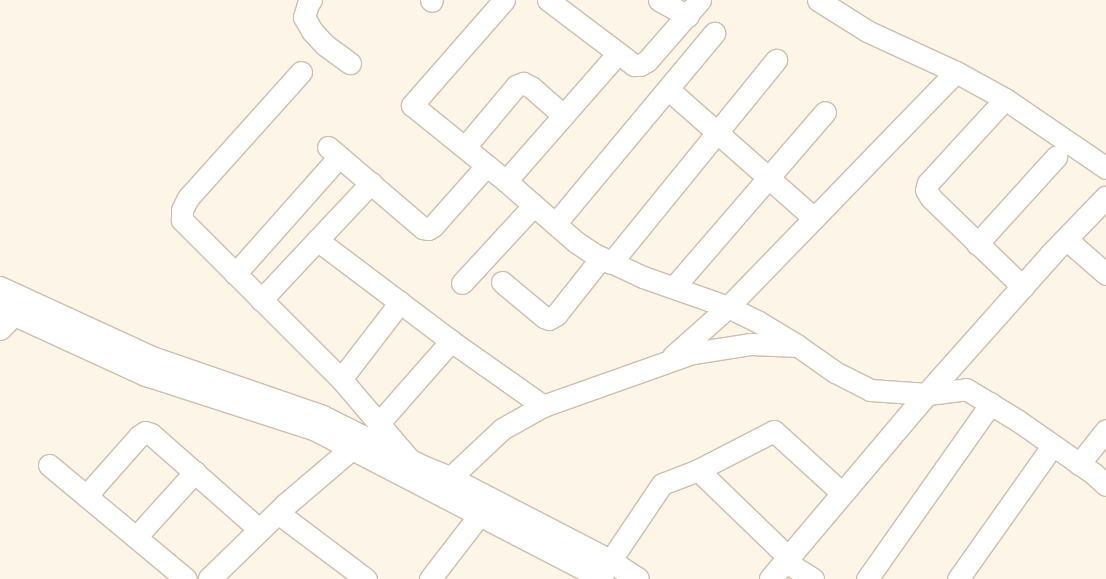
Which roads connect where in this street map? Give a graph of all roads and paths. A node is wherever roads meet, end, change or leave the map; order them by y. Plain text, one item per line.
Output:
1 (311, 0) edge
2 (504, 0) edge
3 (548, 0) edge
4 (659, 0) edge
5 (818, 0) edge
6 (694, 8) edge
7 (714, 33) dead end
8 (618, 52) junction
9 (776, 60) dead end
10 (350, 63) dead end
11 (301, 72) dead end
12 (956, 72) junction
13 (668, 89) junction
14 (1005, 99) junction
15 (825, 112) dead end
16 (563, 115) junction
17 (717, 132) junction
18 (465, 147) junction
19 (1056, 157) dead end
20 (487, 165) junction
21 (1106, 168) edge
22 (768, 178) junction
23 (506, 181) junction
24 (371, 183) junction
25 (1106, 198) edge
26 (534, 205) junction
27 (814, 218) junction
28 (555, 224) junction
29 (1066, 239) junction
30 (318, 240) junction
31 (978, 244) junction
32 (606, 260) junction
33 (235, 274) junction
34 (1106, 274) edge
35 (502, 282) dead end
36 (462, 283) dead end
37 (1023, 286) junction
38 (674, 287) junction
39 (0, 288) edge
40 (261, 300) junction
41 (400, 302) junction
42 (728, 307) junction
43 (10, 313) edge
44 (451, 341) junction
45 (798, 346) junction
46 (668, 361) junction
47 (341, 379) junction
48 (928, 394) junction
49 (990, 403) junction
50 (543, 406) junction
51 (1106, 430) edge
52 (364, 436) junction
53 (1053, 445) junction
54 (1079, 464) junction
55 (49, 465) dead end
56 (698, 470) junction
57 (195, 472) junction
58 (444, 485) junction
59 (1106, 485) edge
60 (842, 493) junction
61 (86, 496) junction
62 (486, 507) junction
63 (278, 512) junction
64 (260, 530) junction
65 (136, 537) junction
66 (787, 560) junction
67 (603, 574) edge
68 (212, 578) edge
69 (186, 579) edge
70 (366, 579) edge
71 (430, 579) edge
72 (638, 579) edge
73 (770, 579) edge
74 (813, 579) edge
75 (866, 579) edge
76 (958, 579) edge

1 - 10 street
2 - 18 street
3 - 8 street
4 - 6 street
5 - 12 street
6 - 8 street
7 - 13 street
8 - 16 street
9 - 17 street
11 - 33 street
12 - 14 street
12 - 27 street
13 - 17 street
13 - 28 street
14 - 21 street
14 - 31 street
15 - 22 street
16 - 18 street
16 - 23 street
17 - 22 street
17 - 32 street
18 - 20 street
19 - 31 street
20 - 23 street
20 - 24 street
22 - 27 street
22 - 38 street
23 - 26 street
24 - 30 street
24 - 33 street
25 - 29 main road
26 - 28 street
26 - 36 street
27 - 42 street
28 - 32 street
29 - 34 street
29 - 37 main road
30 - 40 street
30 - 41 street
31 - 37 street
32 - 35 street
32 - 38 street
33 - 40 street
37 - 48 main road
38 - 42 street
39 - 43 main road
40 - 47 street
41 - 44 street
41 - 47 street
42 - 45 street
42 - 46 street
43 - 52 main road
44 - 50 street
44 - 52 street
45 - 46 street
45 - 48 street
46 - 50 street
47 - 52 street
48 - 49 street
48 - 60 main road
49 - 53 street
49 - 75 street
50 - 58 street
51 - 54 street
52 - 58 main road
52 - 58 main road
52 - 63 main road
53 - 54 street
53 - 76 street
54 - 59 street
55 - 61 street
56 - 60 street
56 - 66 street
56 - 67 street
57 - 61 street
57 - 64 street
57 - 65 street
58 - 62 main road
60 - 66 main road
61 - 65 street
62 - 67 main road
62 - 71 street
63 - 64 main road
63 - 70 street
64 - 68 main road
65 - 69 street
66 - 73 main road
66 - 74 street
67 - 72 main road

